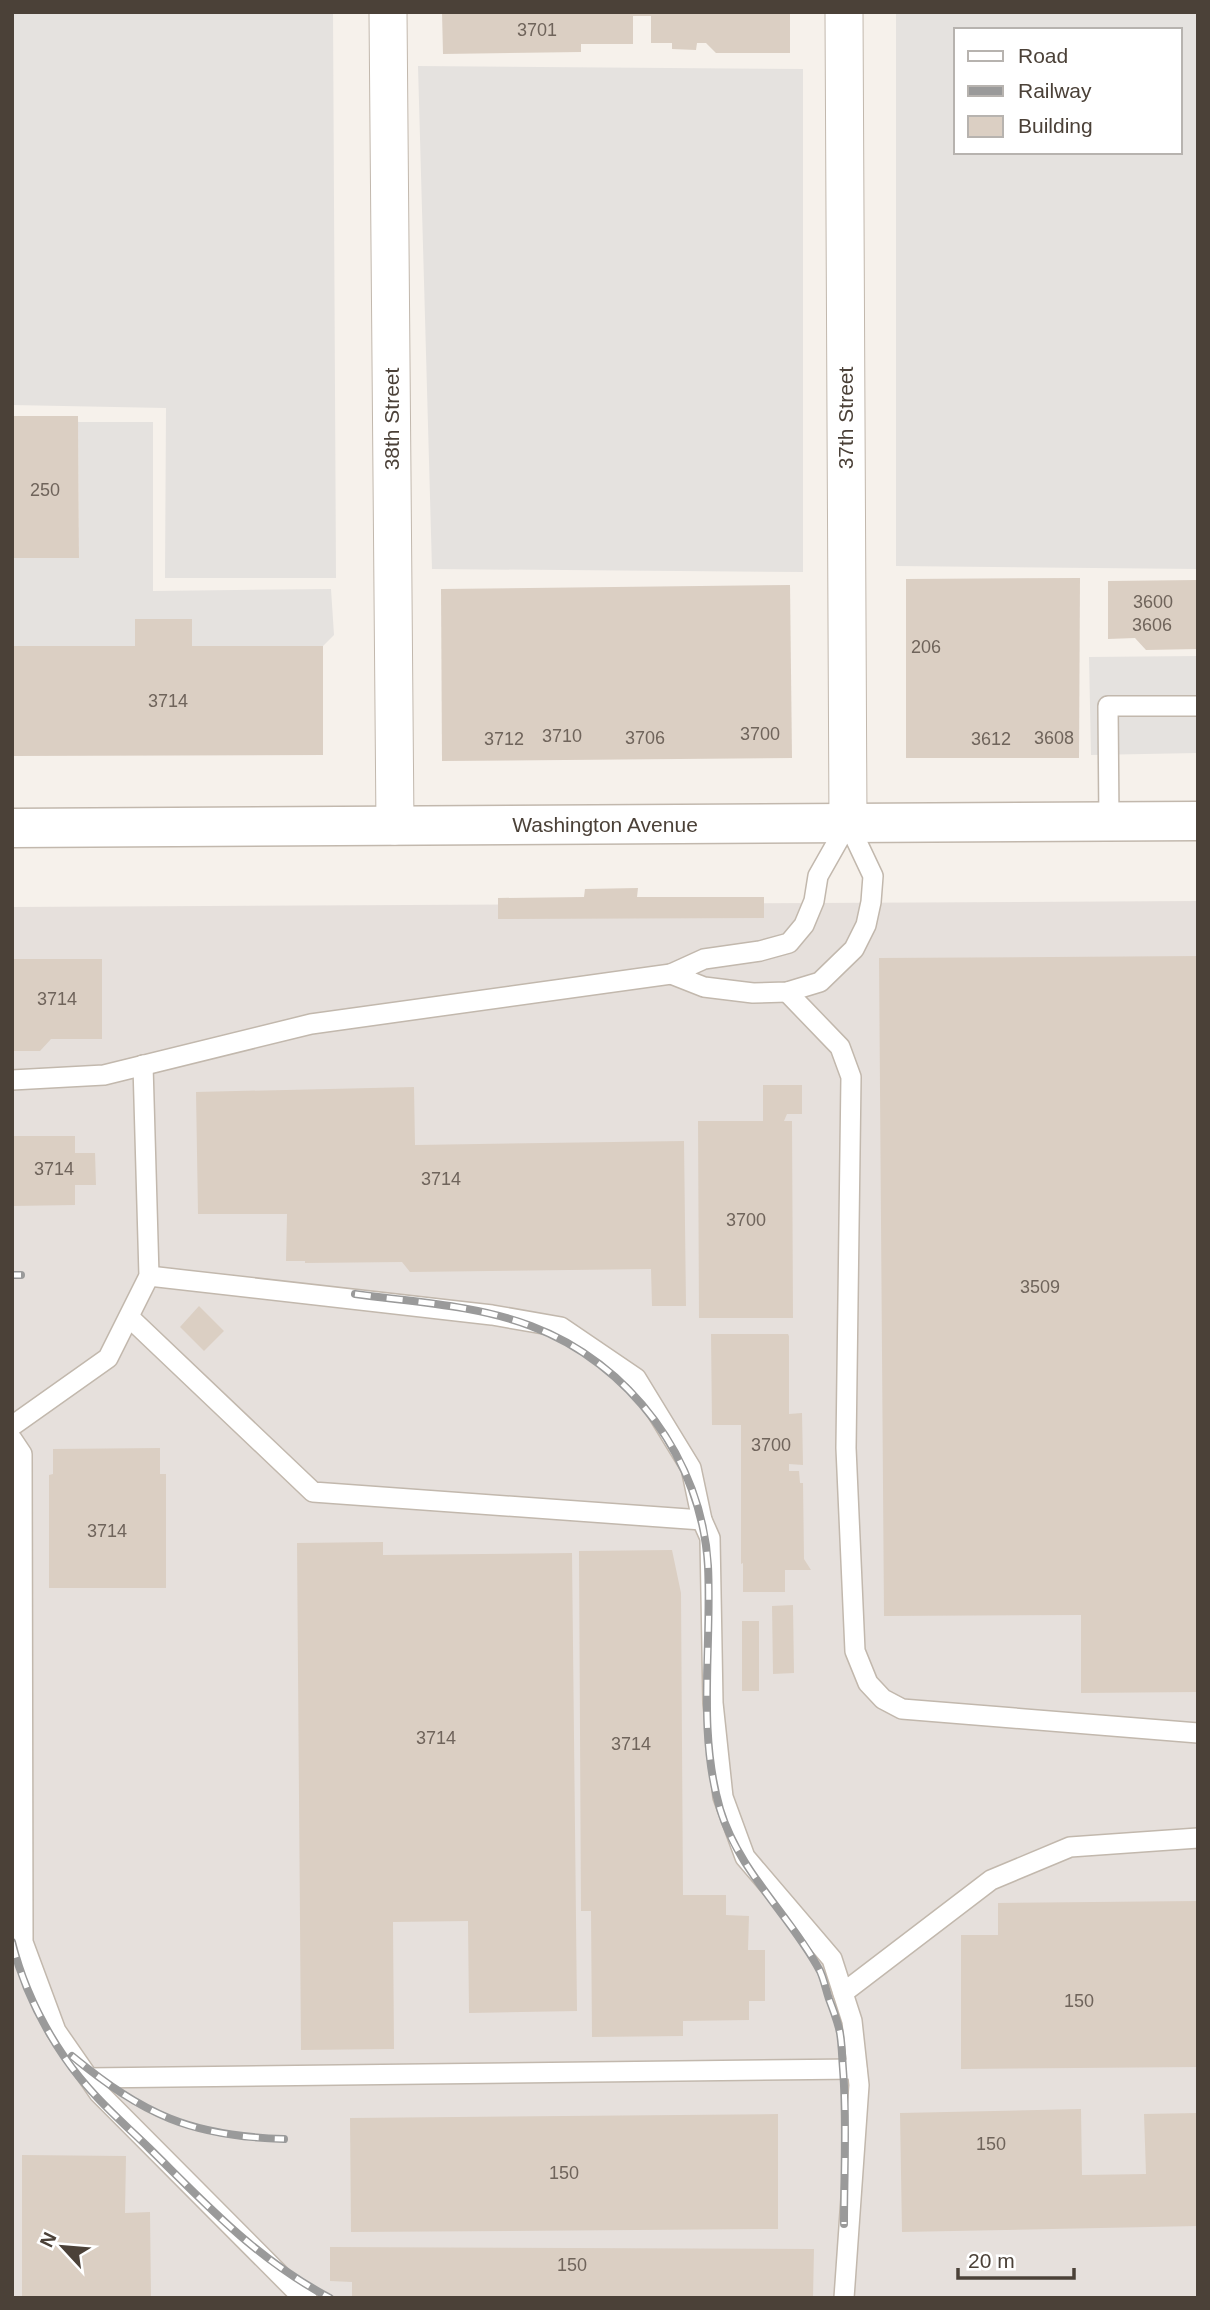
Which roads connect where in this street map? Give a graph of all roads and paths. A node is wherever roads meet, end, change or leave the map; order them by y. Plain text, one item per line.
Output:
1 (388, 12) edge
2 (844, 12) edge
3 (1198, 706) edge
4 (1198, 821) edge
5 (1109, 822) junction
6 (848, 823) junction
7 (395, 826) junction
8 (12, 828) edge
9 (671, 974) junction
10 (787, 992) junction
11 (143, 1065) junction
12 (12, 1080) edge
13 (149, 1276) junction
14 (129, 1317) junction
15 (12, 1426) edge
16 (12, 1439) edge
17 (702, 1520) junction
18 (1198, 1733) edge
19 (1198, 1838) edge
20 (843, 1993) junction
21 (857, 2068) junction
22 (89, 2078) junction
23 (307, 2298) edge
24 (844, 2298) edge

1 - 7 street, 38th Street
2 - 6 street, 37th Street
3 - 5 lane
4 - 5 street, Washington Avenue
5 - 6 street, Washington Avenue
6 - 7 street, Washington Avenue
6 - 9 lane
6 - 10 lane
7 - 8 street, Washington Avenue
9 - 10 lane
9 - 11 lane
10 - 18 lane
11 - 12 lane
11 - 13 lane
13 - 14 lane
13 - 17 lane
14 - 15 lane
14 - 17 lane
16 - 22 lane
17 - 20 lane
19 - 20 lane
20 - 21 lane
21 - 22 lane
21 - 24 lane
22 - 23 lane

